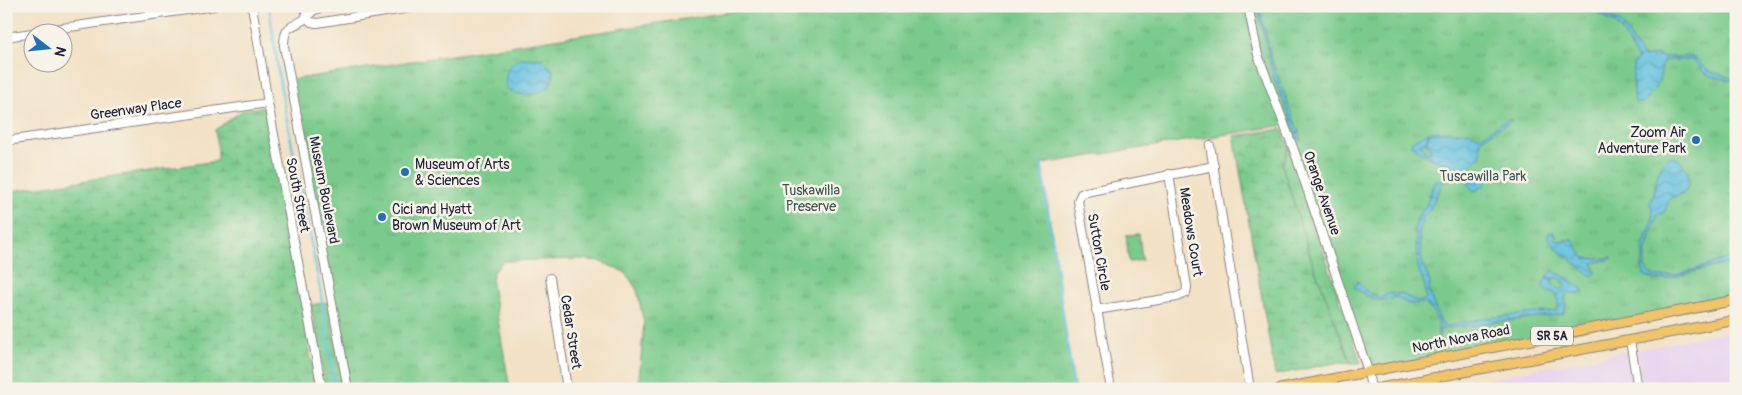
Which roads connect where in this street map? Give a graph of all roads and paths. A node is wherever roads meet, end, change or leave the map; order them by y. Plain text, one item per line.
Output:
1 (214, 6) edge
2 (252, 6) edge
3 (305, 6) edge
4 (336, 6) edge
5 (422, 6) edge
6 (1248, 6) edge
7 (307, 18) junction
8 (72, 27) edge
9 (22, 35) edge
10 (6, 37) edge
11 (268, 103) junction
12 (6, 141) edge
13 (1210, 145) dead end
14 (1214, 166) junction
15 (1169, 174) junction
16 (550, 278) dead end
17 (1736, 300) edge
18 (1096, 310) junction
19 (1736, 320) edge
20 (1630, 340) junction
21 (1368, 371) junction
22 (322, 389) edge
23 (348, 389) edge
24 (567, 389) edge
25 (1111, 389) edge
26 (1250, 389) edge
27 (1280, 389) edge
28 (1371, 389) edge
29 (1375, 389) edge
30 (1638, 389) edge

1 - 8 street
2 - 11 street, South Street
3 - 7 street
4 - 7 street, Museum Boulevard
5 - 7 street
6 - 21 street, Orange Avenue
7 - 23 street, Museum Boulevard
9 - 10 street
11 - 12 street, Greenway Place
11 - 22 street, South Street
13 - 14 street
14 - 15 street, Sutton Circle
14 - 26 street
15 - 18 street, Sutton Circle
15 - 18 street, Meadows Court
16 - 24 street, Cedar Street
17 - 21 main road, North Nova Road / SR 5A
18 - 25 street, Sutton Circle
19 - 20 main road, SR 5A
20 - 29 main road, SR 5A
20 - 30 street
21 - 27 main road, North Nova Road / SR 5A
21 - 28 street, Orange Avenue

